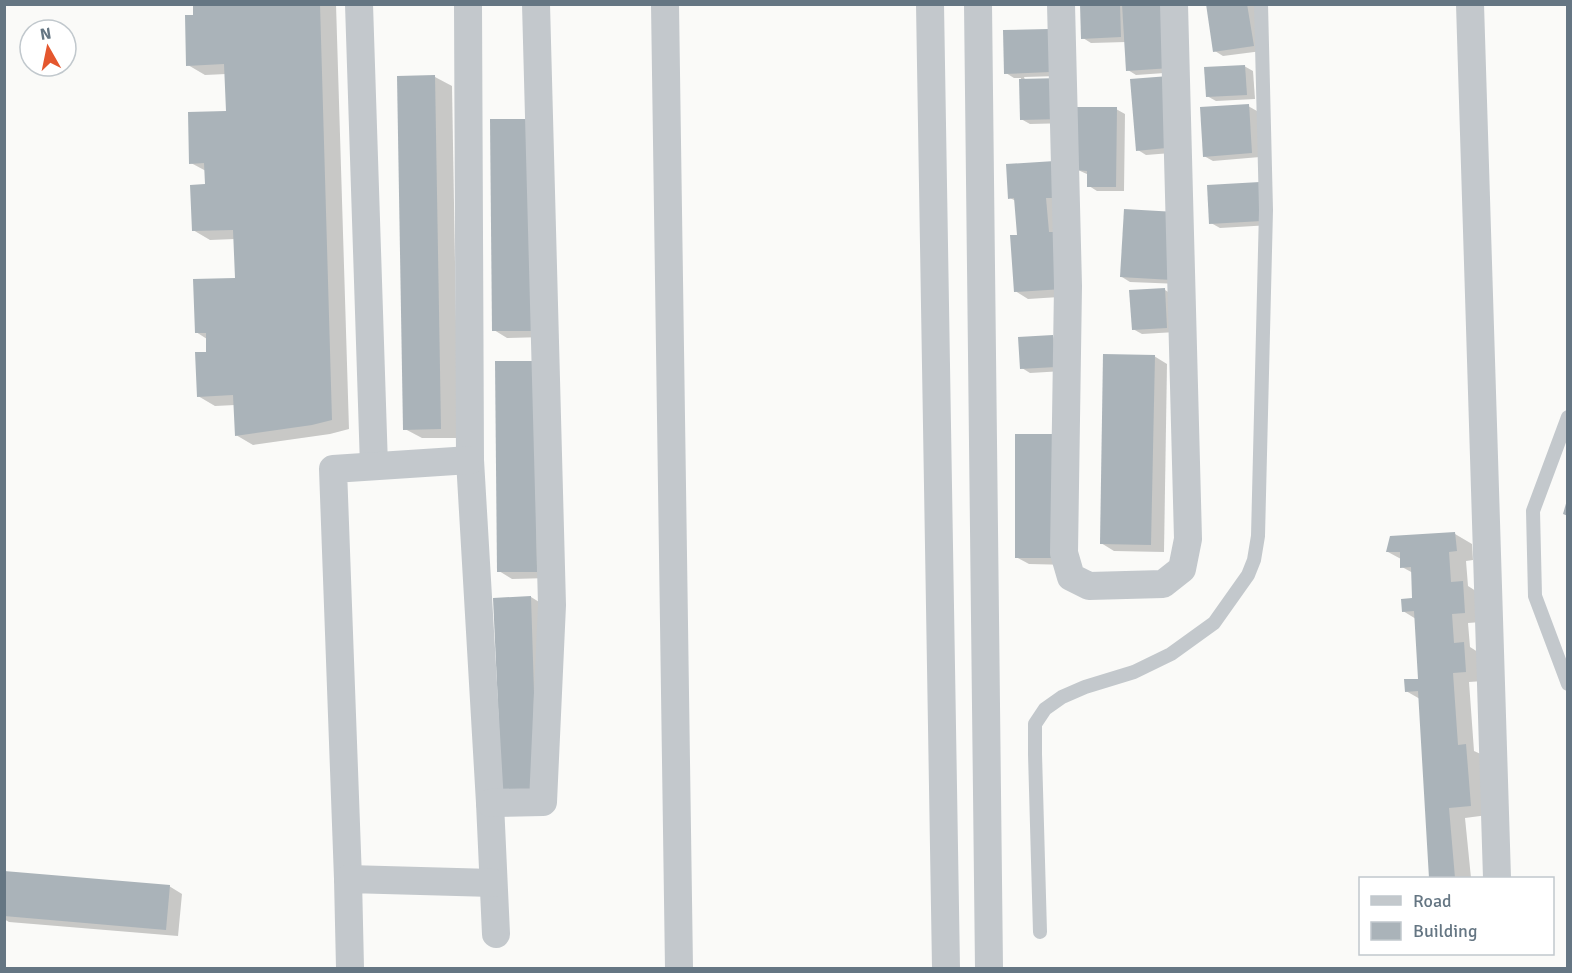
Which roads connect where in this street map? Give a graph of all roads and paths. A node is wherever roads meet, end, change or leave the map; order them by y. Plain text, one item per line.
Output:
1 (359, 4) edge
2 (468, 4) edge
3 (536, 4) edge
4 (665, 4) edge
5 (930, 4) edge
6 (978, 4) edge
7 (1061, 4) edge
8 (1174, 4) edge
9 (1261, 4) edge
10 (1470, 4) edge
11 (1568, 417) edge
12 (470, 459) junction
13 (374, 466) junction
14 (1568, 684) edge
15 (490, 803) junction
16 (1497, 877) edge
17 (348, 879) junction
18 (493, 883) junction
19 (1040, 932) dead end
20 (496, 934) dead end
21 (350, 969) edge
22 (679, 969) edge
23 (946, 969) edge
24 (989, 969) edge

1 - 13 street
2 - 12 street
3 - 15 street
4 - 22 street
5 - 23 street
6 - 24 street
7 - 8 street
9 - 19 lane
10 - 16 street
11 - 14 lane
12 - 13 street
12 - 15 street
13 - 17 street
15 - 18 street
17 - 18 street
17 - 21 street
18 - 20 street

